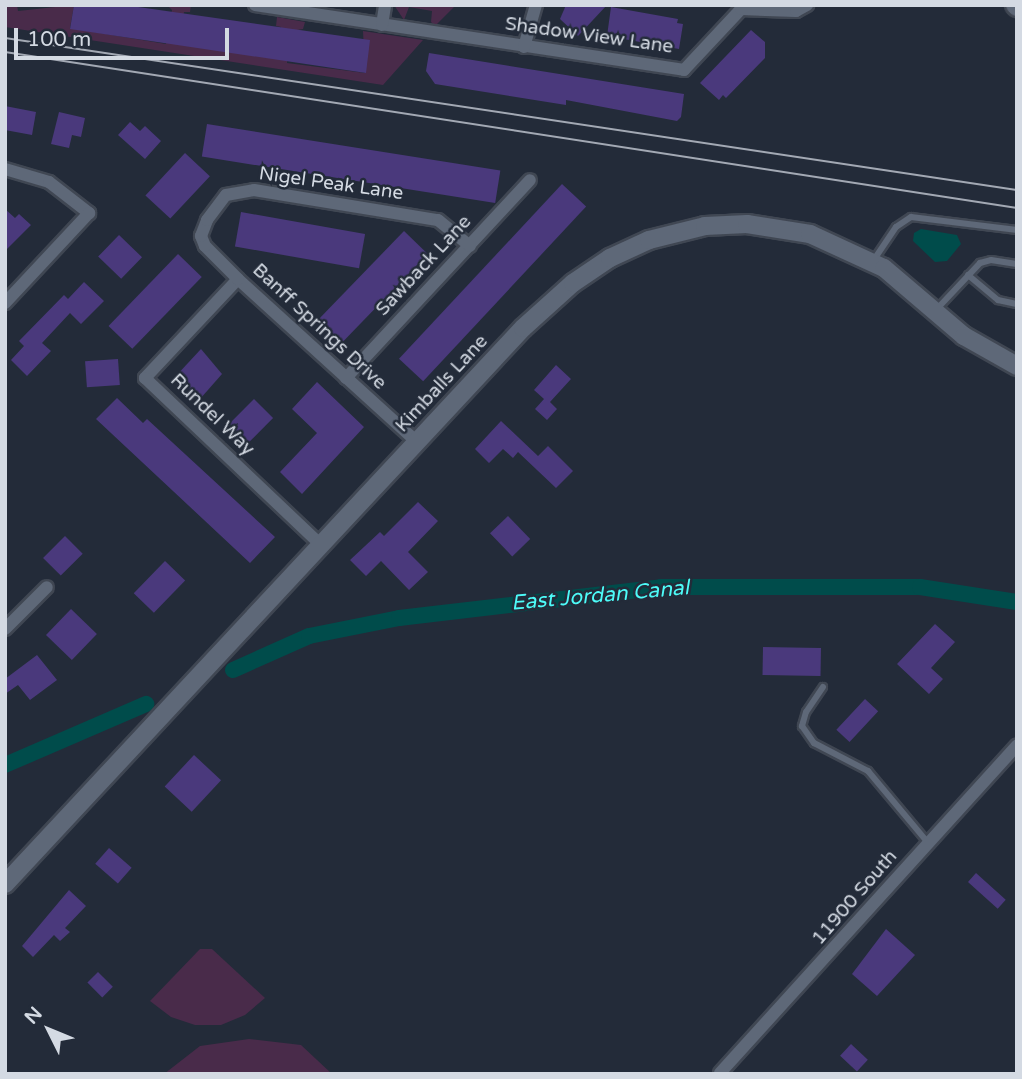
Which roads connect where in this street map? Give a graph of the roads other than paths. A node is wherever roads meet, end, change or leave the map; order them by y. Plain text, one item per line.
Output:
1 (255, 5) edge
2 (385, 5) edge
3 (536, 5) edge
4 (807, 5) edge
5 (739, 7) edge
6 (382, 25) junction
7 (524, 47) junction
8 (5, 169) edge
9 (530, 180) dead end
10 (1017, 230) edge
11 (201, 236) joint
12 (470, 246) junction
13 (873, 261) junction
14 (1017, 264) edge
15 (968, 275) junction
16 (238, 279) junction
17 (5, 303) edge
18 (1017, 304) edge
19 (935, 311) junction
20 (1017, 366) edge
21 (346, 378) junction
22 (417, 442) junction
23 (321, 545) junction
24 (47, 587) dead end
25 (5, 629) edge
26 (823, 687) dead end
27 (1017, 746) edge
28 (929, 844) junction
29 (5, 884) edge
30 (720, 1073) edge

1 - 6 street, Shadow View Lane
2 - 6 street
3 - 7 street
4 - 5 street, Shadow View Lane
5 - 7 street, Shadow View Lane
6 - 7 street, Shadow View Lane
8 - 17 street
9 - 12 street, Sawback Lane
10 - 13 lane
11 - 12 street, Nigel Peak Lane
11 - 16 street, Banff Springs Drive
12 - 21 street, Sawback Lane
13 - 19 street, Kimballs Lane
13 - 22 street, Kimballs Lane
14 - 15 lane
15 - 18 lane
15 - 19 lane
16 - 21 street, Banff Springs Drive
16 - 23 street, Rundel Way
19 - 20 street, Kimballs Lane
21 - 22 street, Banff Springs Drive
22 - 23 street, Kimballs Lane
23 - 29 street, Kimballs Lane
24 - 25 street
26 - 28 lane
27 - 28 street, 11900 South
28 - 30 street, 11900 South

